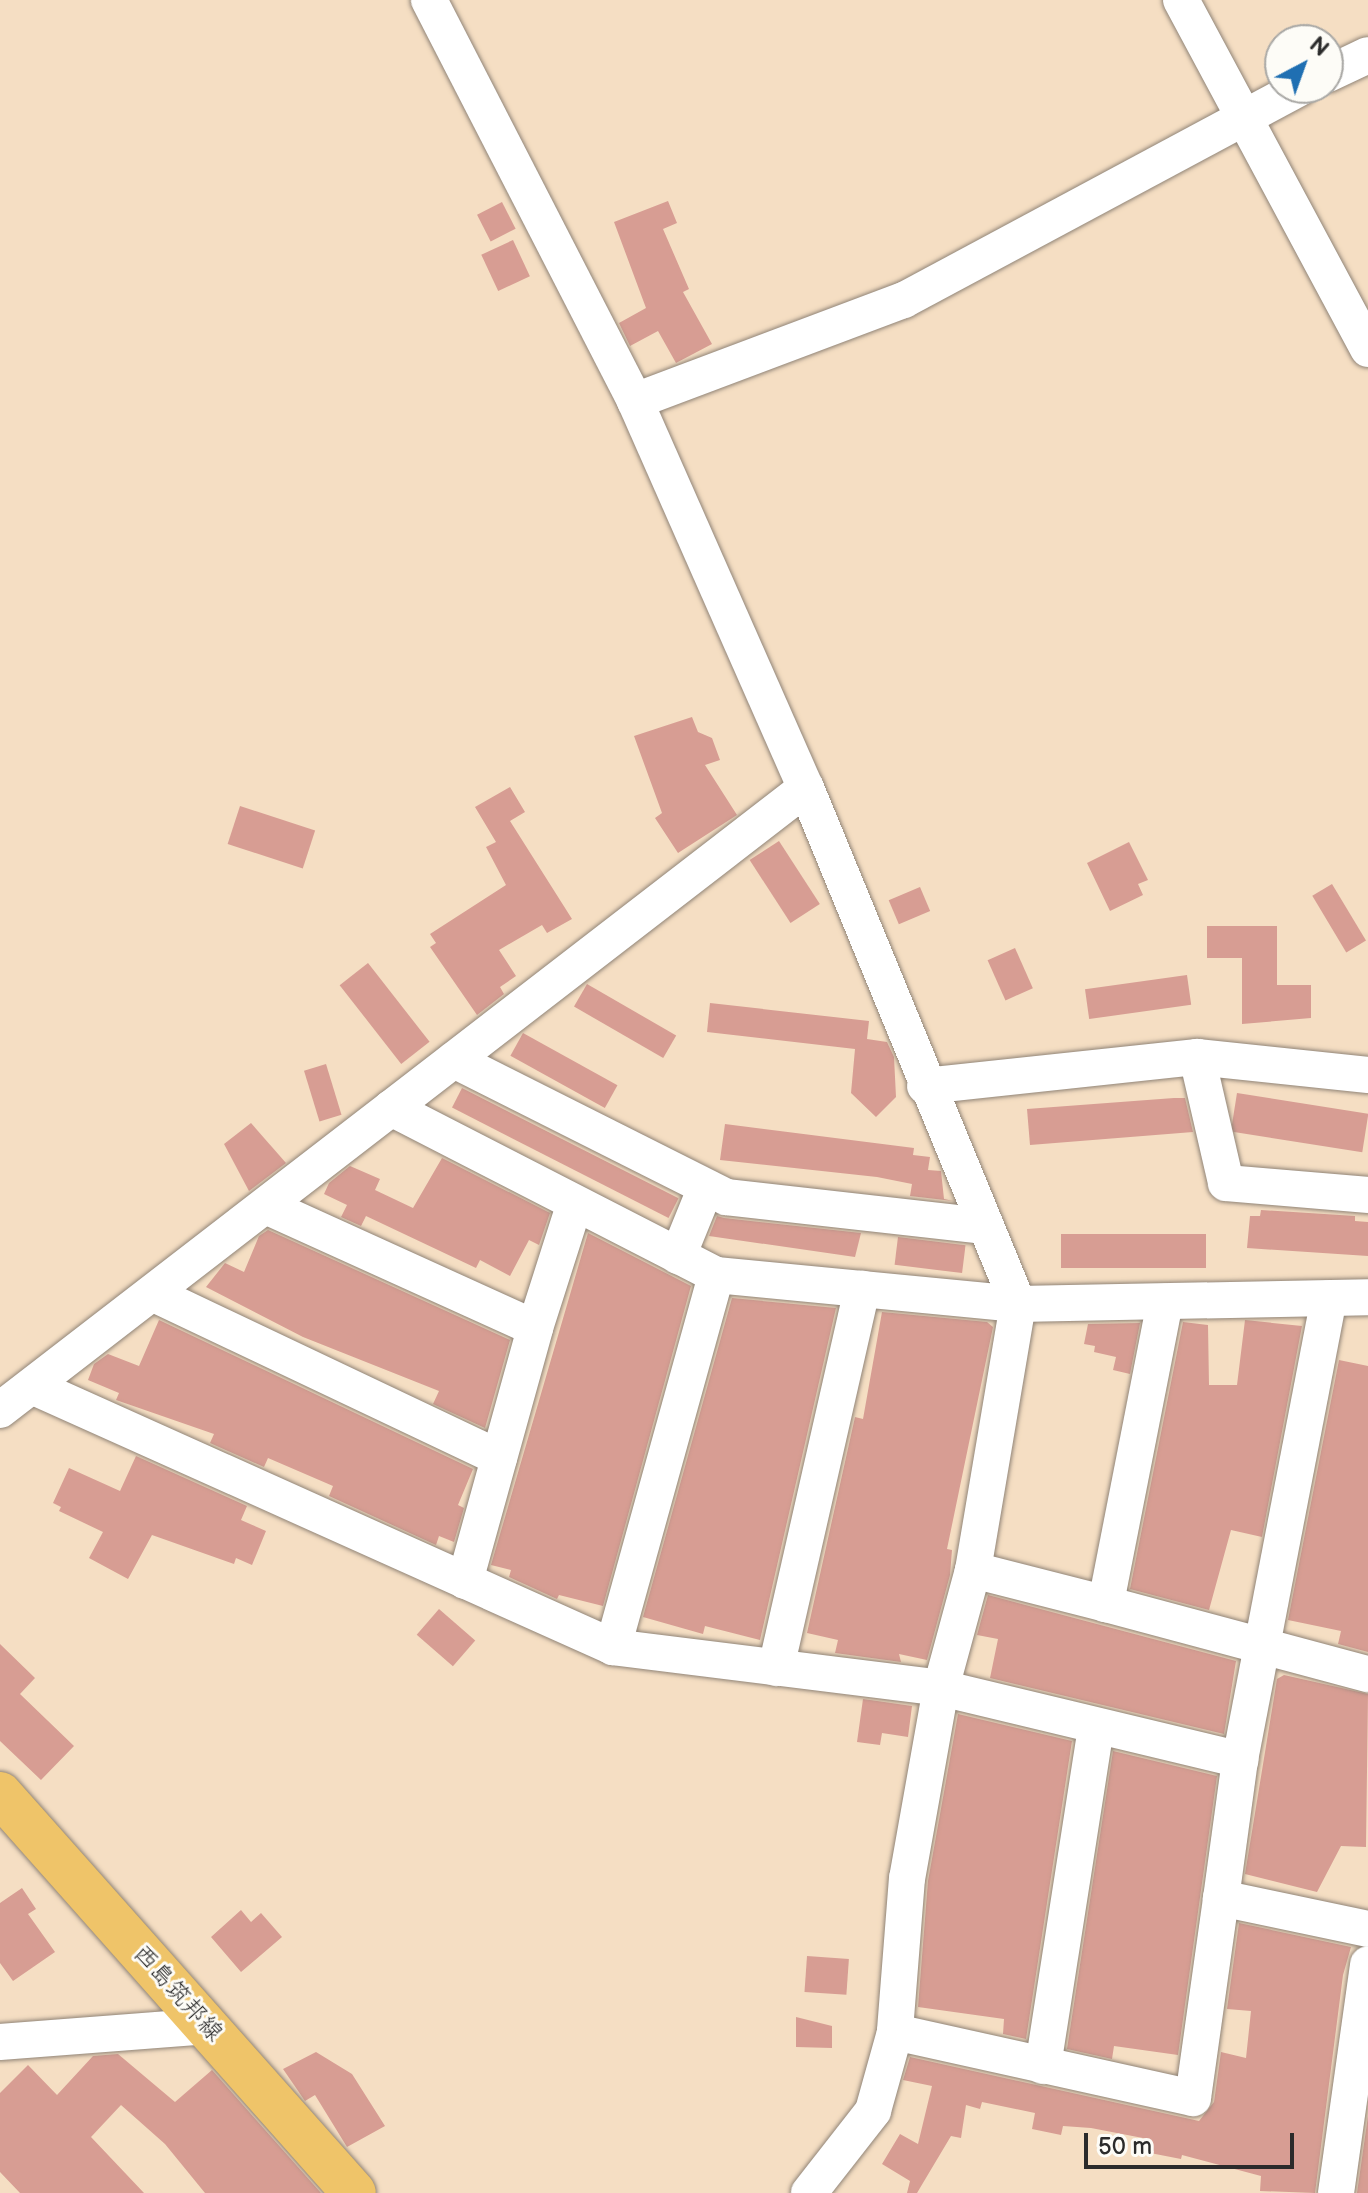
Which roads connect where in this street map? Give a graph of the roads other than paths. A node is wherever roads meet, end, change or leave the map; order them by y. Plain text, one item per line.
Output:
1 (429, 0) edge
2 (1181, 0) edge
3 (1368, 55) edge
4 (1344, 66) edge
5 (1268, 104) edge
6 (1246, 115) junction
7 (1368, 349) edge
8 (635, 401) junction
9 (806, 788) junction
10 (1197, 1057) junction
11 (454, 1060) junction
12 (1368, 1075) edge
13 (925, 1086) junction
14 (391, 1108) junction
15 (706, 1187) junction
16 (1368, 1195) edge
17 (575, 1203) junction
18 (266, 1206) junction
19 (985, 1226) junction
20 (678, 1256) junction
21 (716, 1275) junction
22 (862, 1289) junction
23 (154, 1294) junction
24 (1368, 1297) edge
25 (1329, 1299) junction
26 (1165, 1302) junction
27 (1018, 1304) junction
28 (535, 1328) junction
29 (34, 1387) junction
30 (0, 1410) edge
31 (499, 1458) junction
32 (973, 1570) junction
33 (465, 1581) junction
34 (1106, 1604) junction
35 (1264, 1646) junction
36 (613, 1647) junction
37 (776, 1668) junction
38 (1368, 1674) edge
39 (941, 1688) junction
40 (1096, 1726) junction
41 (1240, 1760) junction
42 (0, 1794) edge
43 (1221, 1898) junction
44 (1368, 1929) edge
45 (1368, 1964) edge
46 (208, 2026) junction
47 (895, 2032) junction
48 (0, 2042) edge
49 (1043, 2066) junction
50 (354, 2193) edge
51 (809, 2193) edge
52 (1336, 2193) edge

1 - 8 street
2 - 6 street
3 - 4 street
5 - 6 street
6 - 7 street
6 - 8 street
8 - 9 street
9 - 11 street
9 - 13 street
10 - 12 street
10 - 13 street
10 - 16 street
11 - 14 street
11 - 15 street
13 - 19 street
14 - 17 street
14 - 18 street
15 - 19 street
15 - 20 street
17 - 20 street
17 - 28 street
18 - 23 street
18 - 28 street
19 - 27 street
20 - 21 street
21 - 22 street
21 - 36 street
22 - 27 street
22 - 37 street
23 - 29 street
23 - 31 street
24 - 25 street
25 - 26 street
25 - 35 street
26 - 27 street
26 - 34 street
27 - 32 street
28 - 31 street
29 - 30 street
29 - 33 street
31 - 33 street
32 - 34 street
32 - 39 street
33 - 36 street
34 - 35 street
35 - 38 street
35 - 41 street
36 - 37 street
37 - 39 street
39 - 40 street
39 - 47 street
40 - 41 street
40 - 49 street
41 - 43 street
42 - 46 main road, 西島筑邦線
43 - 44 street
43 - 49 street
45 - 52 street
46 - 48 street
46 - 50 main road, 西島筑邦線
47 - 49 street
47 - 51 street

